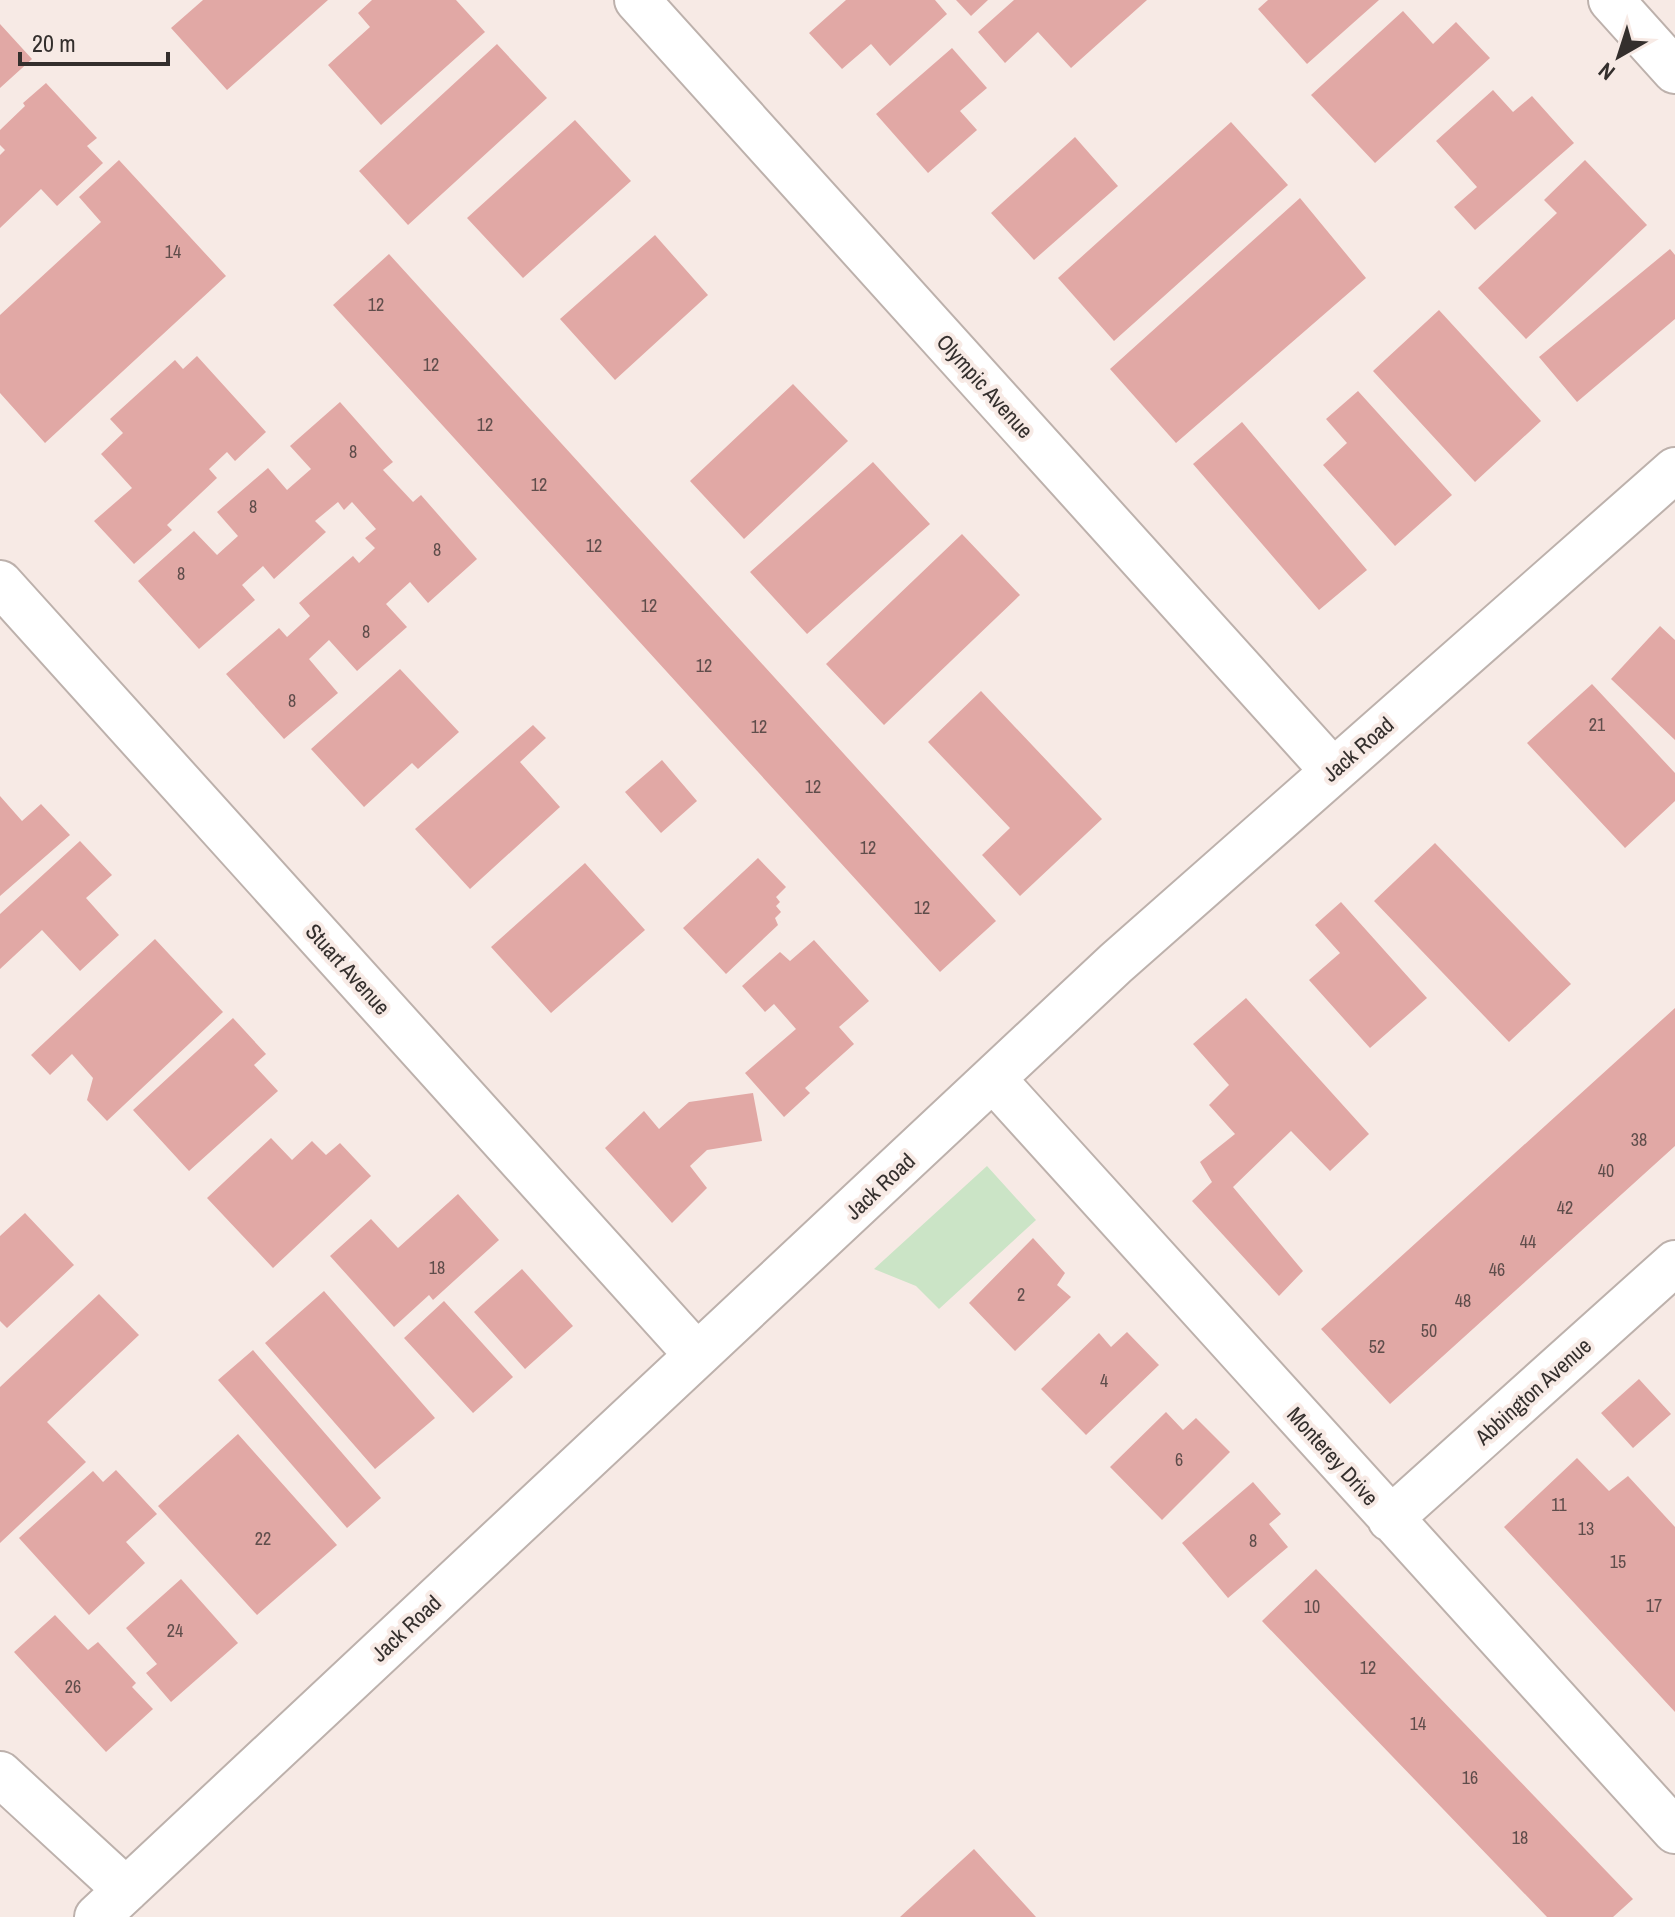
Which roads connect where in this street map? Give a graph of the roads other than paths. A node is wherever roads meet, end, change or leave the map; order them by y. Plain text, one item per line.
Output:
1 (637, 0) edge
2 (1611, 0) edge
3 (1675, 71) edge
4 (1675, 470) edge
5 (0, 583) edge
6 (1333, 771) junction
7 (993, 1079) junction
8 (1675, 1263) edge
9 (697, 1355) junction
10 (1390, 1519) junction
11 (0, 1774) edge
12 (0, 1782) edge
13 (1675, 1831) edge
14 (108, 1907) edge

1 - 6 street, Olympic Avenue
2 - 3 street
4 - 6 street, Jack Road
5 - 9 street, Stuart Avenue
6 - 7 street, Jack Road
7 - 9 street, Jack Road
7 - 10 street, Monterey Drive
8 - 10 street, Abbington Avenue
9 - 14 street, Jack Road
10 - 13 street, Monterey Drive
11 - 14 street
12 - 14 street

